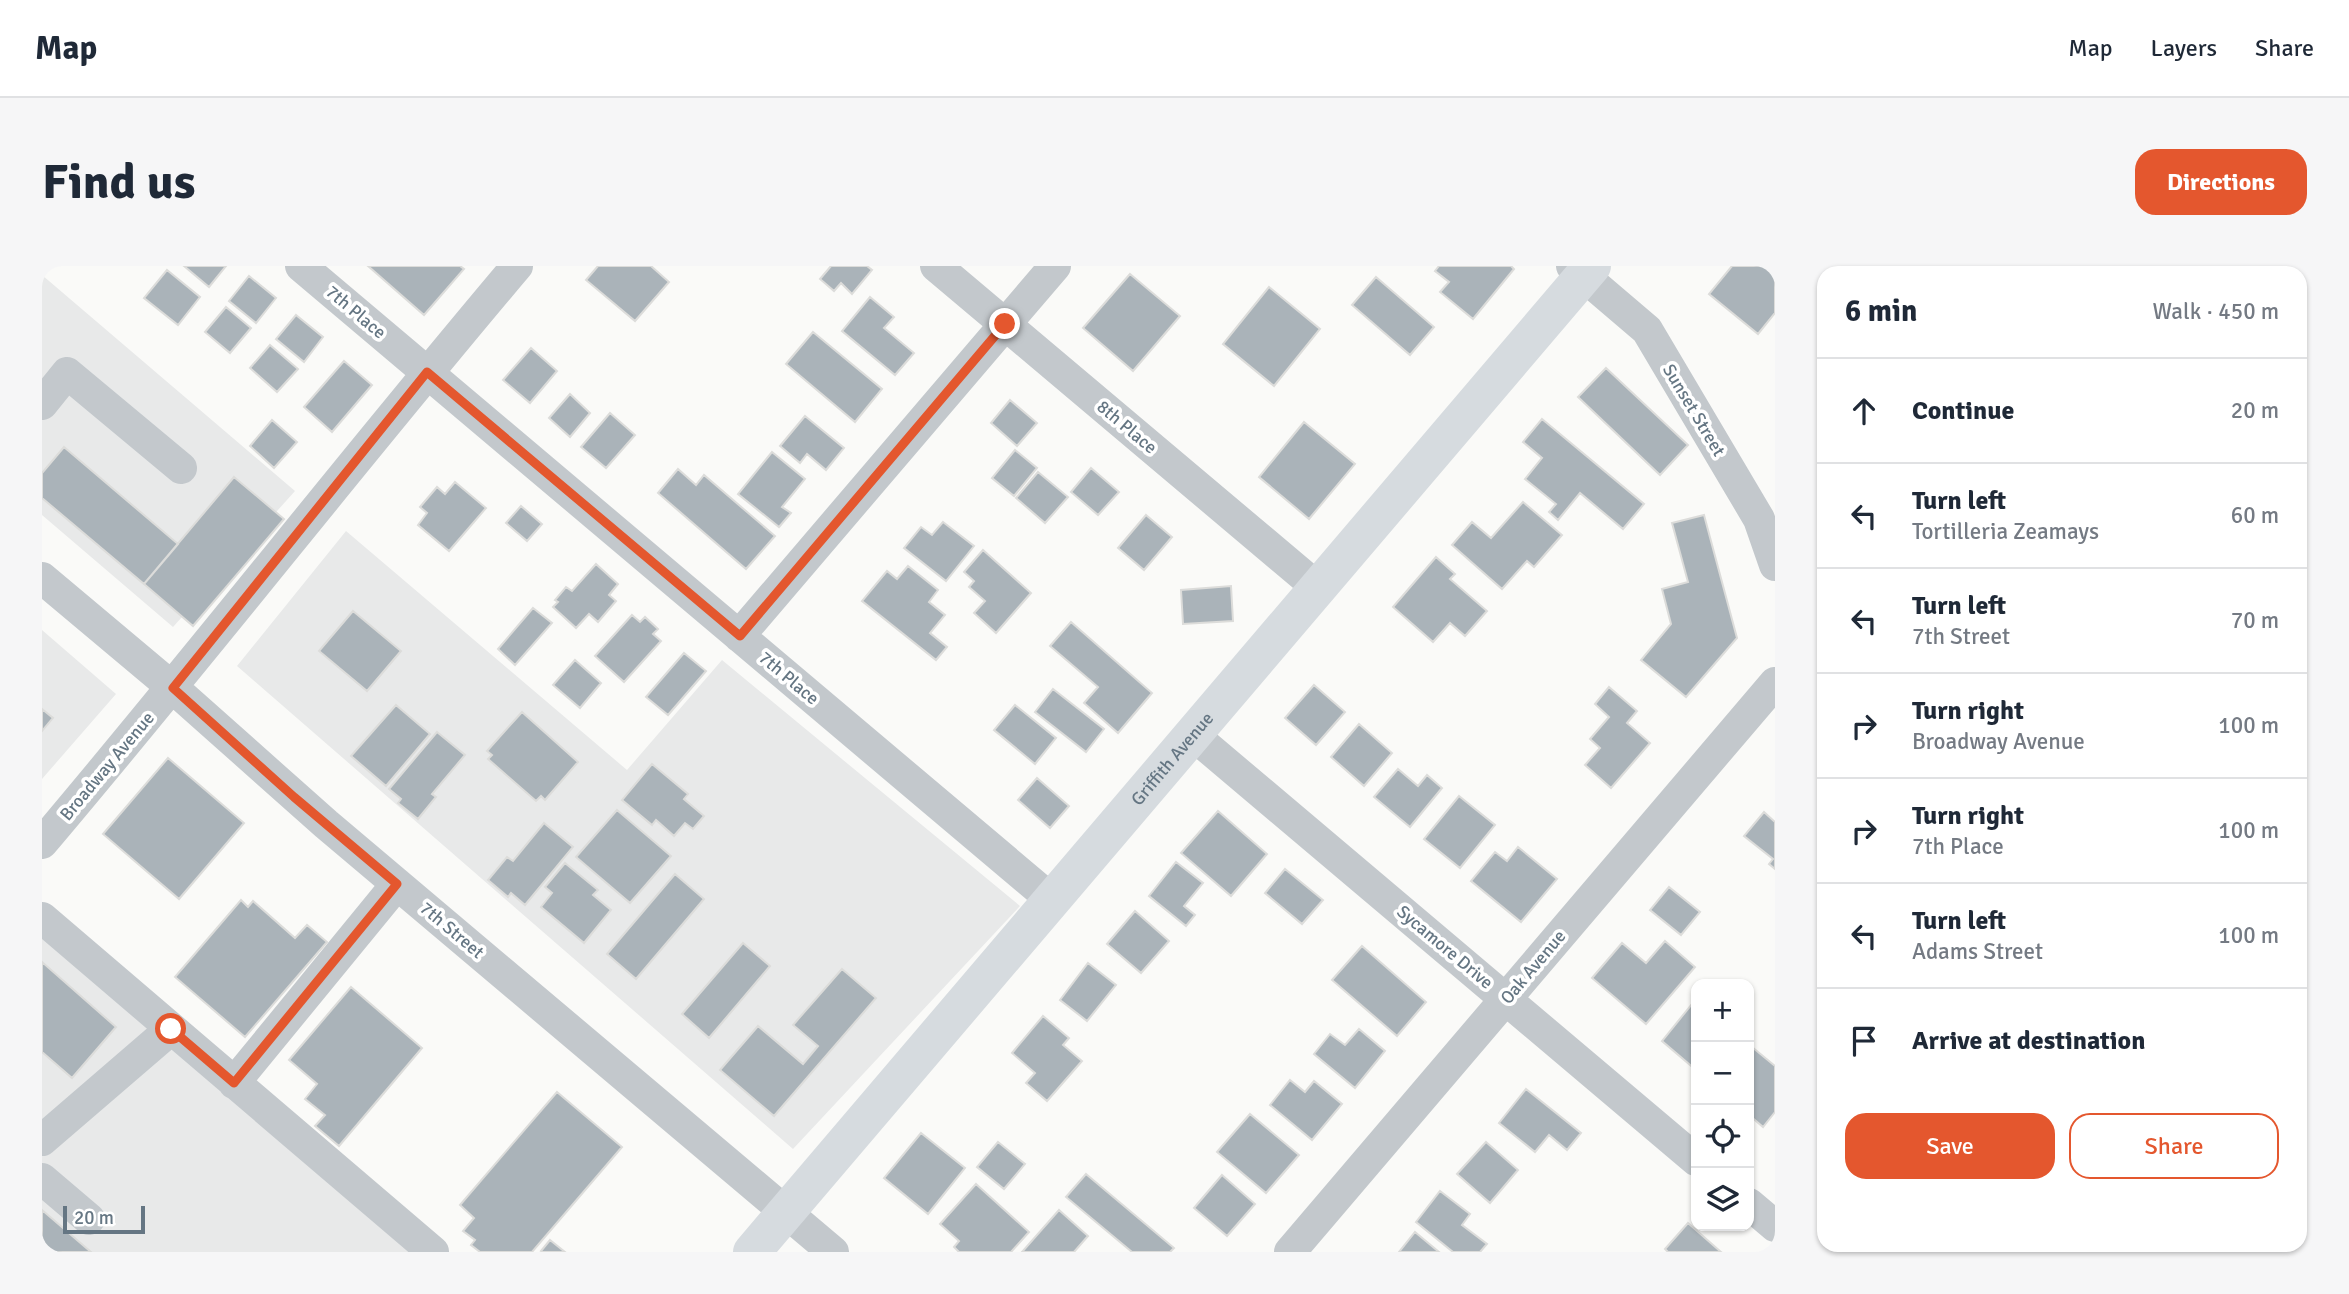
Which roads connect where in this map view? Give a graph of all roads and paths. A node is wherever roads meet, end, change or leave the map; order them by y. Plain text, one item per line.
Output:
1 (301, 266) edge
2 (517, 266) edge
3 (936, 266) edge
4 (1055, 266) edge
5 (1583, 269) edge
6 (1005, 324) junction
7 (427, 372) junction
8 (42, 404) edge
9 (181, 468) dead end
10 (1775, 565) edge
11 (42, 578) edge
12 (1318, 588) junction
13 (740, 636) junction
14 (1775, 683) edge
15 (173, 688) junction
16 (1193, 735) junction
17 (42, 843) edge
18 (397, 884) junction
19 (1052, 900) junction
20 (42, 918) edge
21 (1506, 999) junction
22 (171, 1029) junction
23 (234, 1083) junction
24 (44, 1136) edge
25 (1691, 1156) edge
26 (42, 1179) edge
27 (1754, 1208) edge
28 (786, 1213) junction
29 (89, 1219) dead end
30 (1775, 1226) edge
31 (433, 1252) edge
32 (752, 1252) edge
33 (833, 1252) edge
34 (1290, 1252) edge

1 - 7 street, 7th Place
2 - 7 street, Broadway Avenue
3 - 6 street, 8th Place
4 - 6 street
5 - 10 street, Sunset Street
5 - 12 main road, Griffith Avenue
6 - 12 street, 8th Place
6 - 13 street
7 - 13 street, 7th Place
7 - 15 street, Broadway Avenue
8 - 9 street
11 - 15 street, 7th Street
12 - 16 main road, Griffith Avenue
13 - 19 street, 7th Place
14 - 21 street, Oak Avenue
15 - 17 street, Broadway Avenue
15 - 18 street, 7th Street
16 - 19 main road, Griffith Avenue
16 - 21 street, Sycamore Drive
18 - 23 street
18 - 28 street, 7th Street
19 - 28 main road, Griffith Avenue
20 - 22 street
21 - 25 street, Sycamore Drive
21 - 34 street, Oak Avenue
22 - 23 street
22 - 24 street
23 - 31 street
26 - 29 street
27 - 30 street
28 - 32 main road, Griffith Avenue
28 - 33 street, 7th Street

